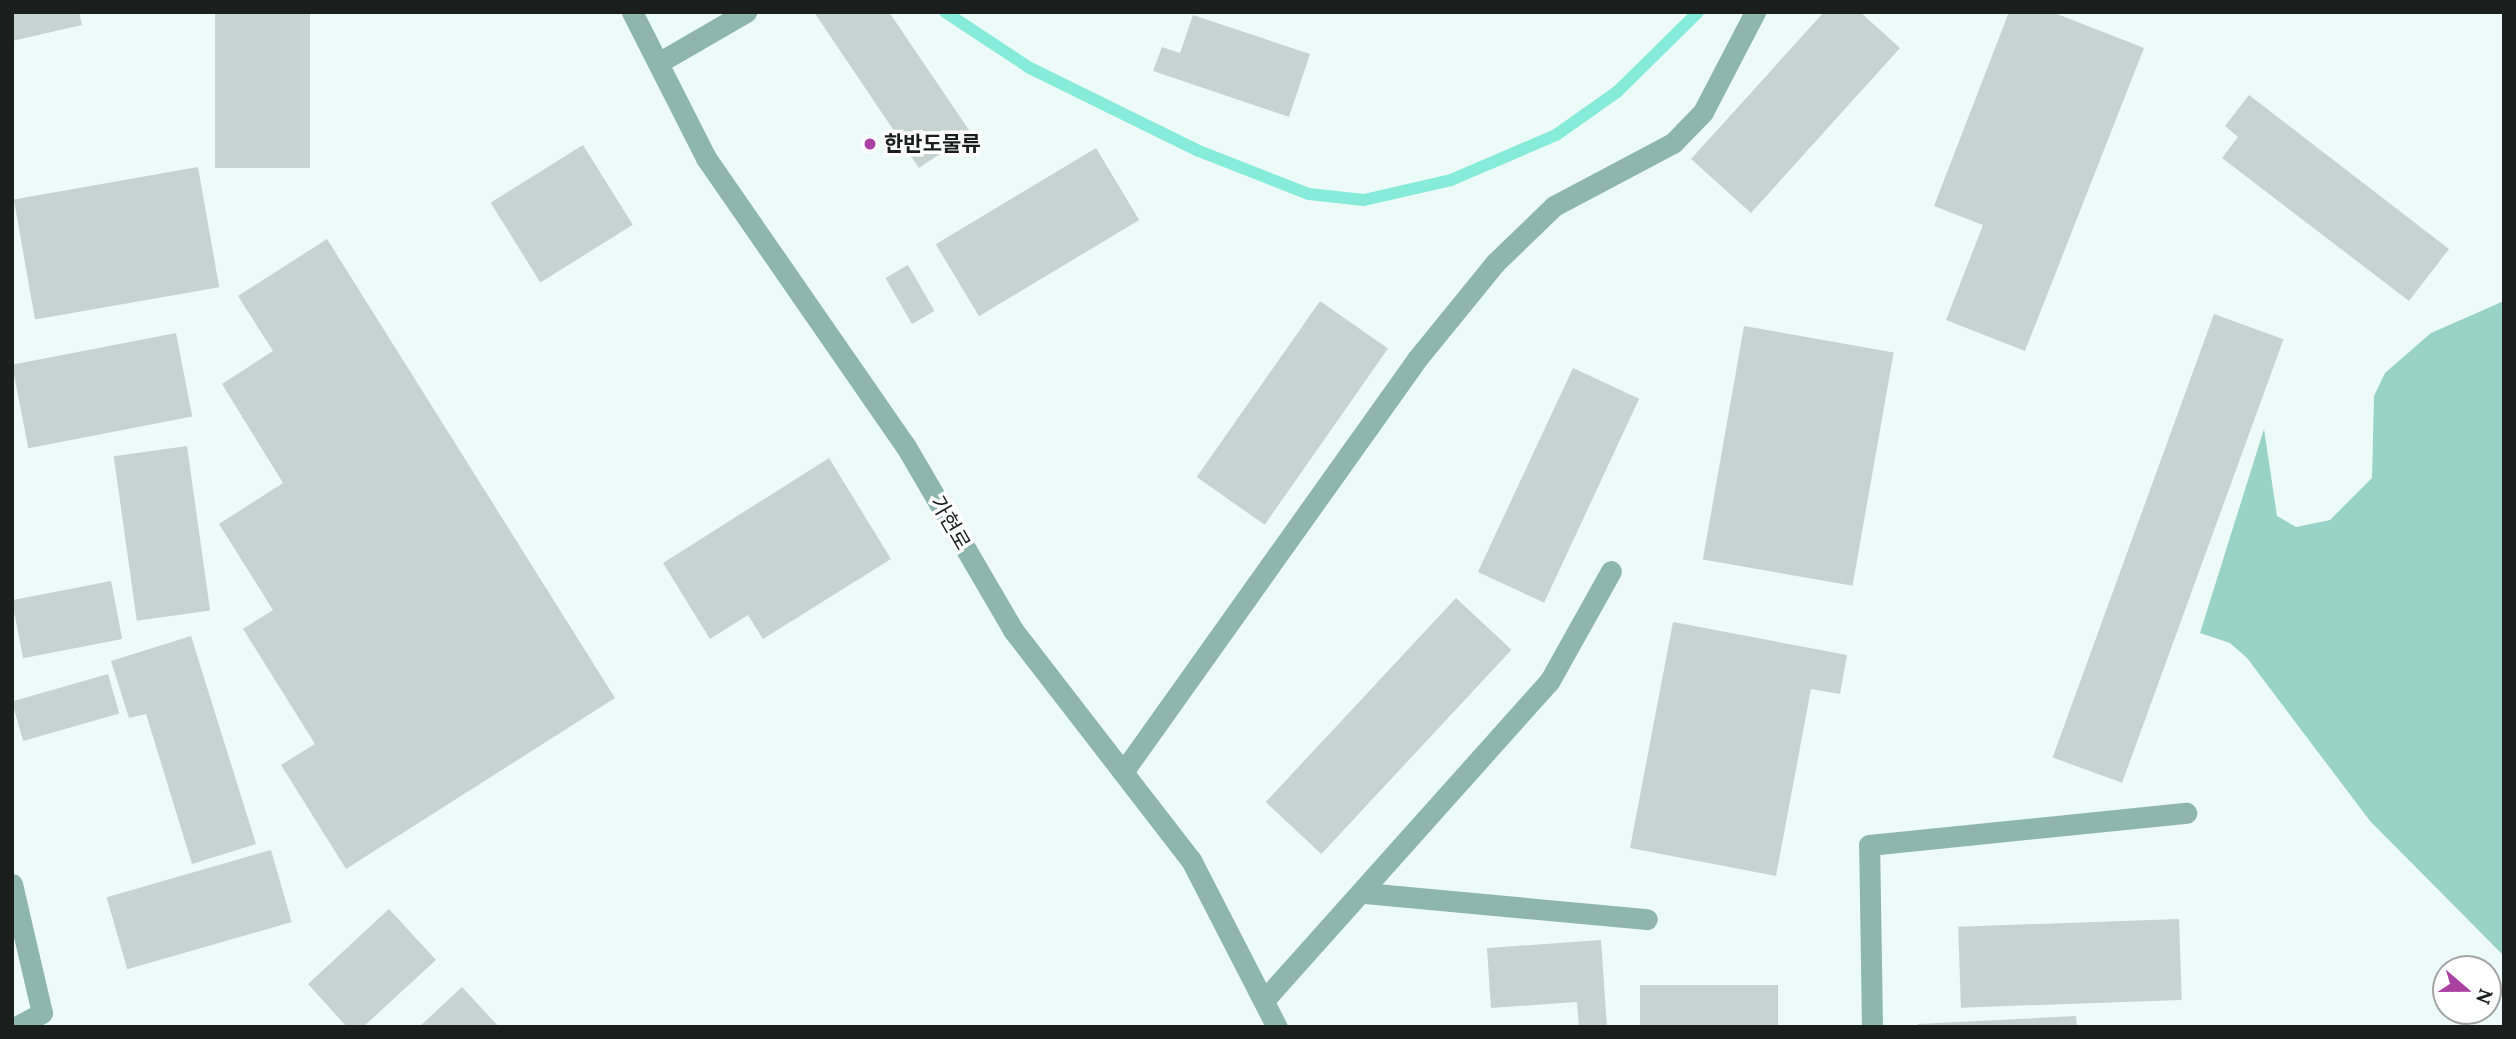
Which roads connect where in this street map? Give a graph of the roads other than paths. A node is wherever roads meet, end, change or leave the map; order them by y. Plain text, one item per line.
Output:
1 (632, 12) edge
2 (747, 12) edge
3 (1755, 12) edge
4 (658, 63) junction
5 (1611, 571) dead end
6 (1123, 772) junction
7 (2186, 813) dead end
8 (12, 884) edge
9 (1365, 893) junction
10 (1647, 919) dead end
11 (1266, 999) junction
12 (16, 1027) edge
13 (1277, 1027) edge
14 (1872, 1027) edge

1 - 4 street, 가현로
2 - 4 street
3 - 6 street
4 - 6 street, 가현로
5 - 9 street
6 - 11 street, 가현로
7 - 14 street
8 - 12 street
9 - 10 street
9 - 11 street
11 - 13 street, 가현로

